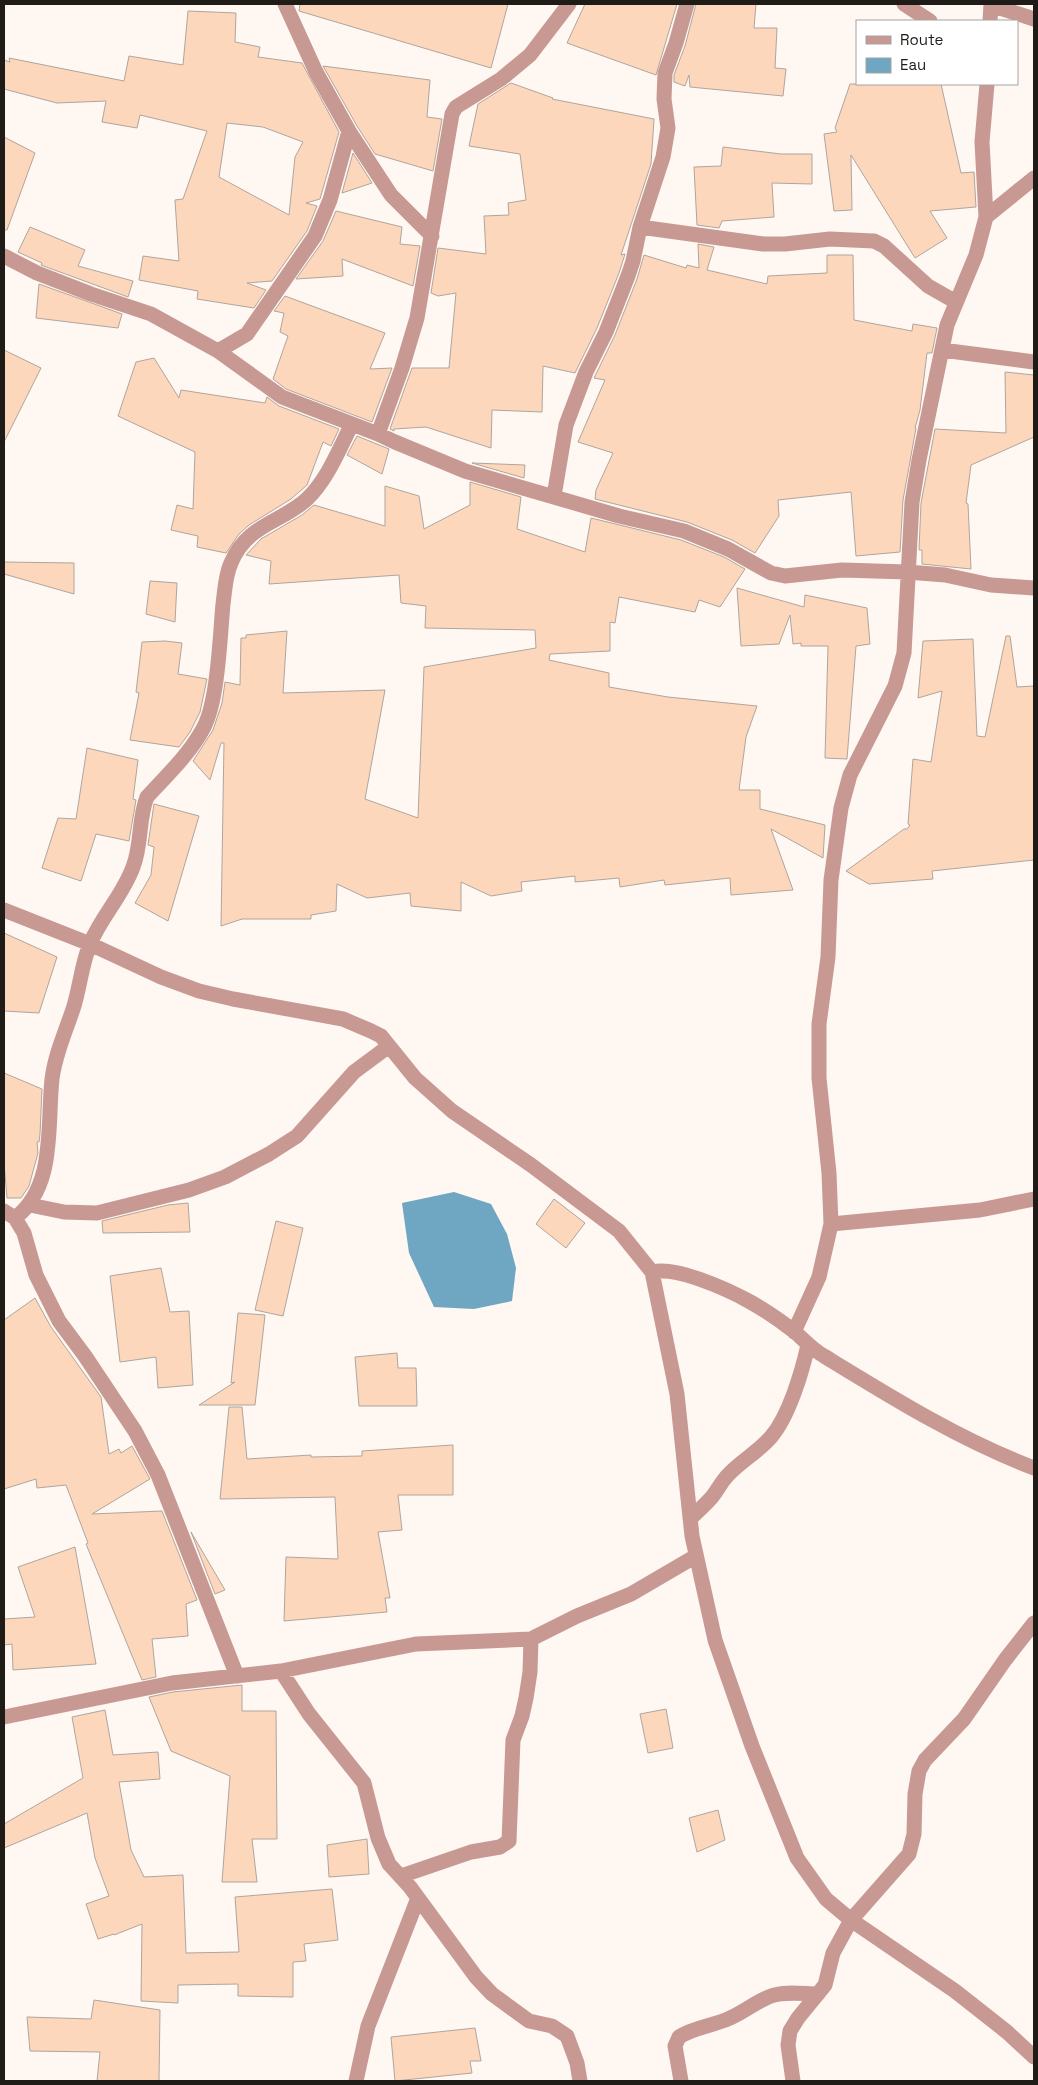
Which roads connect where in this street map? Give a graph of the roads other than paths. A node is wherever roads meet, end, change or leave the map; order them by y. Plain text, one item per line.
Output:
1 (285, 4) edge
2 (569, 4) edge
3 (687, 4) edge
4 (904, 4) edge
5 (991, 4) edge
6 (1034, 19) edge
7 (928, 20) edge
8 (990, 20) edge
9 (987, 85) edge
10 (349, 131) junction
11 (1034, 178) edge
12 (986, 217) junction
13 (640, 227) junction
14 (432, 236) junction
15 (4, 256) edge
16 (956, 302) junction
17 (942, 350) junction
18 (218, 351) junction
19 (1034, 362) edge
20 (352, 424) junction
21 (378, 434) junction
22 (554, 496) junction
23 (908, 572) junction
24 (1034, 588) edge
25 (4, 910) edge
26 (90, 944) junction
27 (389, 1046) junction
28 (1034, 1199) edge
29 (30, 1205) junction
30 (10, 1214) edge
31 (831, 1224) junction
32 (652, 1272) junction
33 (794, 1332) junction
34 (808, 1344) junction
35 (1034, 1468) edge
36 (690, 1518) junction
37 (696, 1556) junction
38 (1034, 1623) edge
39 (531, 1639) junction
40 (281, 1671) junction
41 (237, 1676) junction
42 (4, 1717) edge
43 (401, 1876) junction
44 (418, 1898) junction
45 (851, 1920) junction
46 (818, 1994) junction
47 (1034, 2057) edge
48 (356, 2081) edge
49 (580, 2081) edge
50 (681, 2081) edge
51 (793, 2081) edge

1 - 10 street
2 - 14 street
3 - 13 street
4 - 7 street
5 - 6 street
5 - 8 street
9 - 12 street
10 - 14 street
10 - 18 street
11 - 12 street
12 - 16 street
13 - 16 street
13 - 22 street
14 - 21 street
15 - 18 street
16 - 17 street
17 - 19 street
17 - 23 street
18 - 20 street
20 - 21 street
20 - 26 street
21 - 22 street
22 - 23 street
23 - 24 street
23 - 31 street
25 - 26 street
26 - 27 street
26 - 29 street
27 - 29 street
27 - 32 street
28 - 31 street
29 - 30 street
30 - 41 street
31 - 33 street
32 - 33 street
32 - 36 street
33 - 34 street
34 - 35 street
34 - 36 street
36 - 37 street
37 - 39 street
37 - 45 street
38 - 45 street
39 - 40 street
39 - 43 street
40 - 41 street
40 - 43 street
41 - 42 street
43 - 44 street
44 - 48 street
44 - 49 street
45 - 46 street
45 - 47 street
46 - 50 street
46 - 51 street

